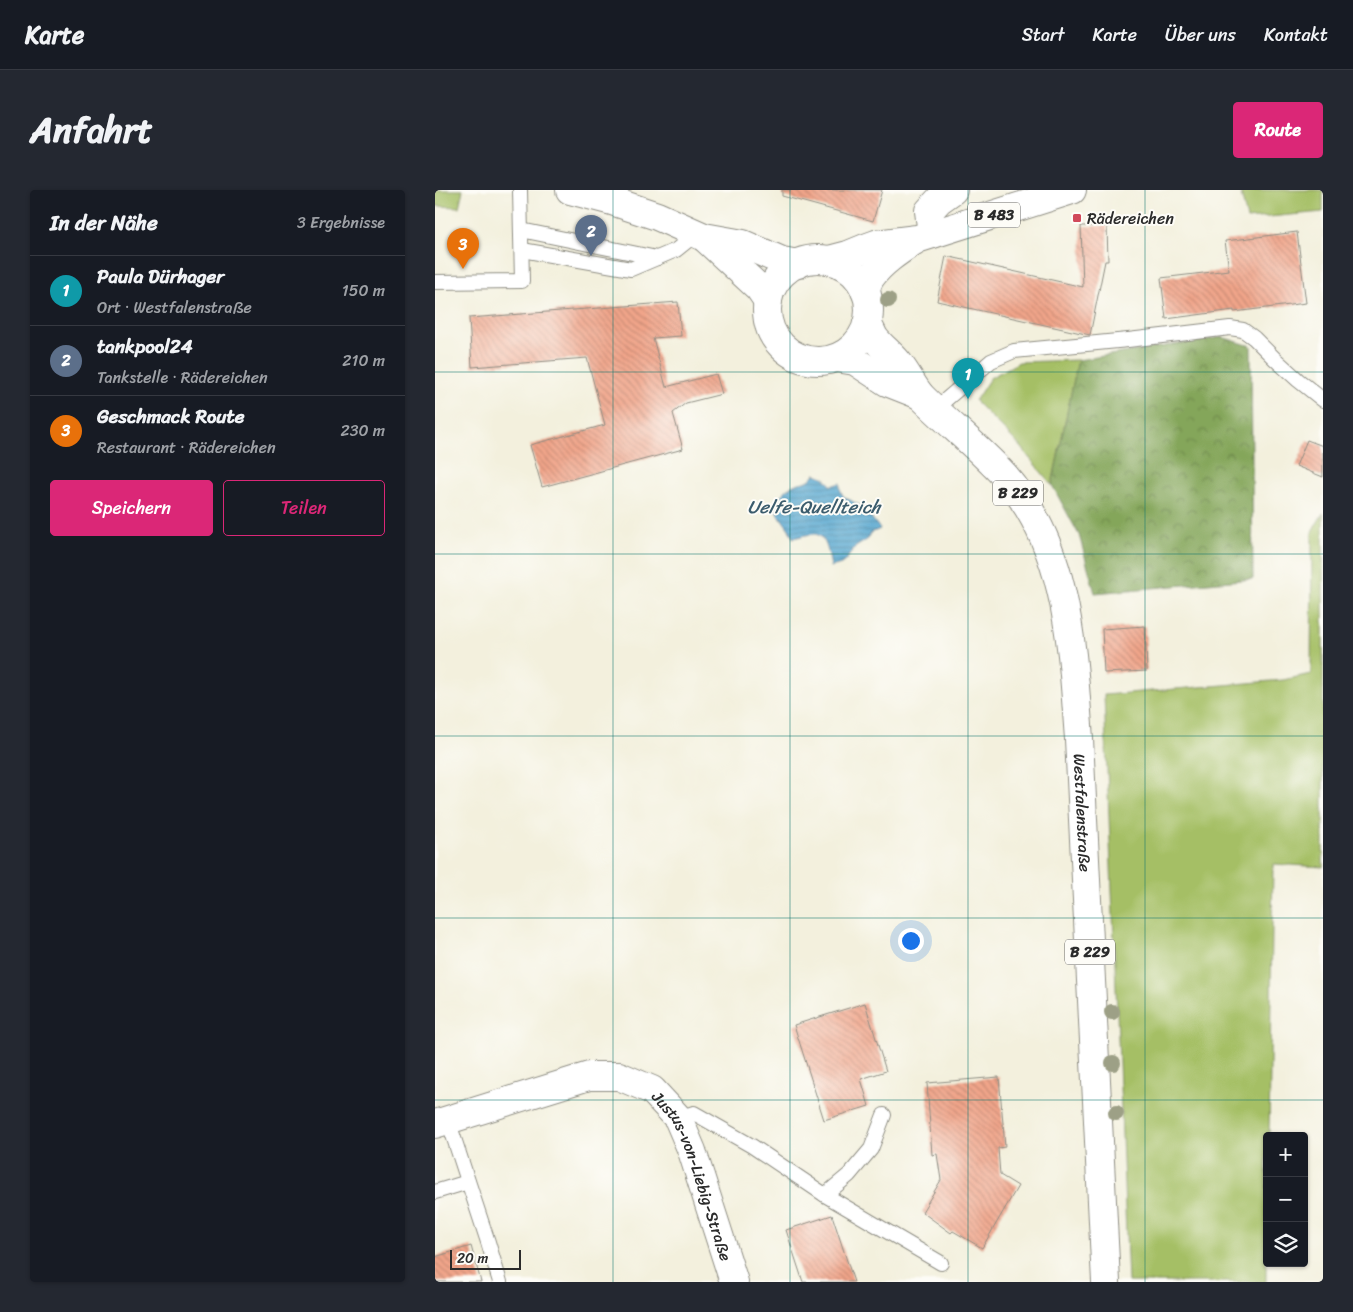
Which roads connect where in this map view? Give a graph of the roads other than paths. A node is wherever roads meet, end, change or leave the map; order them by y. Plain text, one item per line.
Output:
1 (520, 190) edge
2 (570, 190) edge
3 (953, 190) edge
4 (1072, 190) edge
5 (521, 230) junction
6 (700, 235) junction
7 (924, 236) junction
8 (522, 250) junction
9 (657, 258) junction
10 (829, 260) junction
11 (798, 264) junction
12 (435, 282) edge
13 (865, 291) junction
14 (768, 301) junction
15 (867, 324) junction
16 (837, 358) junction
17 (1323, 400) edge
18 (928, 402) junction
19 (883, 1115) dead end
20 (679, 1118) junction
21 (441, 1122) edge
22 (468, 1182) junction
23 (435, 1192) edge
24 (825, 1195) junction
25 (941, 1262) dead end
26 (500, 1282) edge
27 (734, 1282) edge
28 (1106, 1282) edge

1 - 5 lane
2 - 6 main road
3 - 7 main road
4 - 7 main road, B 483
5 - 8 lane
5 - 9 lane
6 - 9 lane
6 - 11 main road
6 - 14 main road
7 - 10 main road, B 483
7 - 13 main road, B 483
8 - 9 lane
8 - 12 lane
10 - 11 main road
10 - 13 main road
11 - 14 main road
13 - 15 main road
14 - 16 main road
15 - 16 main road
15 - 18 main road, Westfalenstraße / B 229
16 - 18 main road, Westfalenstraße / B 229
17 - 18 lane
18 - 28 main road, Westfalenstraße / B 229
19 - 24 lane
20 - 21 main road, Justus-von-Liebig-Straße
20 - 24 lane
20 - 27 main road, Justus-von-Liebig-Straße
21 - 22 lane
22 - 23 lane
22 - 26 lane
24 - 25 lane

